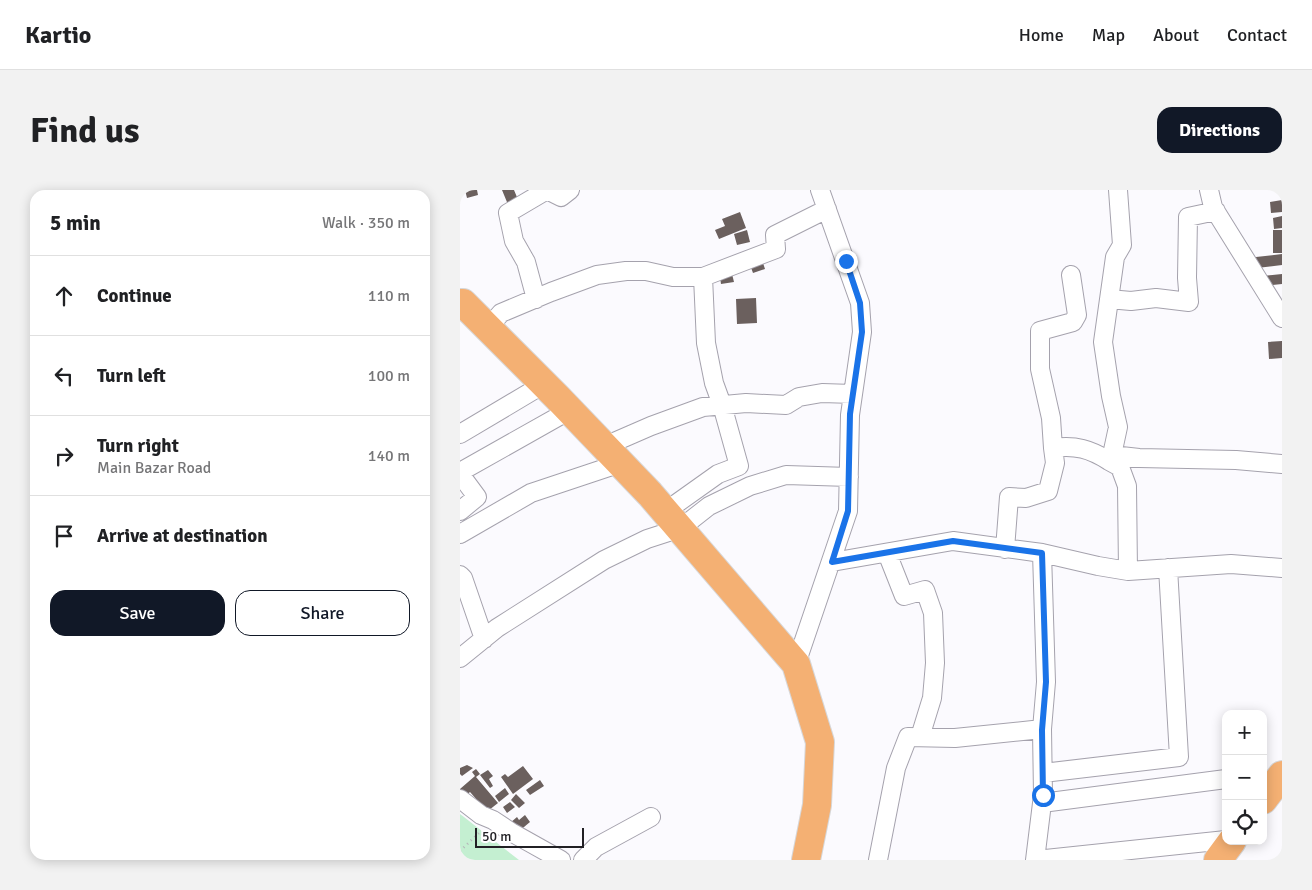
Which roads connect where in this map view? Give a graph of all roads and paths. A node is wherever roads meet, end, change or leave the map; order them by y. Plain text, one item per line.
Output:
1 (570, 190) edge
2 (820, 190) edge
3 (1118, 190) edge
4 (1209, 190) edge
5 (827, 209) junction
6 (1216, 211) junction
7 (1071, 275) dead end
8 (704, 277) junction
9 (536, 299) junction
10 (1109, 299) junction
11 (461, 300) edge
12 (1282, 318) edge
13 (488, 328) junction
14 (544, 384) junction
15 (853, 394) junction
16 (722, 405) junction
17 (570, 410) junction
18 (460, 434) edge
19 (1053, 448) junction
20 (613, 455) junction
21 (1111, 458) junction
22 (1282, 464) edge
23 (460, 473) edge
24 (849, 477) junction
25 (460, 511) edge
26 (674, 520) junction
27 (460, 534) edge
28 (1005, 549) junction
29 (887, 552) junction
30 (1042, 553) junction
31 (832, 562) junction
32 (1168, 568) junction
33 (1282, 568) edge
34 (1128, 571) junction
35 (461, 578) edge
36 (484, 639) junction
37 (460, 658) edge
38 (796, 664) junction
39 (1042, 730) junction
40 (920, 737) junction
41 (1043, 773) junction
42 (1282, 773) edge
43 (1267, 774) edge
44 (1222, 780) edge
45 (1267, 794) edge
46 (460, 799) edge
47 (1042, 803) junction
48 (651, 817) dead end
49 (493, 820) junction
50 (1222, 840) edge
51 (1229, 845) edge
52 (460, 851) edge
53 (561, 860) edge
54 (583, 860) edge
55 (806, 860) edge
56 (878, 860) edge
57 (1036, 860) edge
58 (1218, 860) edge

1 - 9 street
2 - 5 street
3 - 10 street
4 - 6 street
5 - 8 street
5 - 15 street
6 - 10 street
6 - 12 street
7 - 19 street
8 - 9 street
8 - 16 street
9 - 13 street
10 - 21 street
11 - 13 main road
13 - 14 main road
14 - 17 main road
14 - 18 street
15 - 16 street
15 - 24 street
16 - 20 street
16 - 26 street
17 - 20 main road
17 - 23 street
19 - 21 street
19 - 28 street
20 - 26 main road
20 - 27 street
21 - 22 street
21 - 34 street
23 - 25 street
24 - 26 street
24 - 31 street
26 - 36 street
26 - 38 main road
28 - 29 street
28 - 30 street
29 - 31 street
29 - 40 street
30 - 34 street
30 - 39 street
31 - 38 street
32 - 33 street
32 - 34 street
32 - 41 street
35 - 36 street
36 - 37 street
38 - 55 main road
39 - 40 street
39 - 41 street
40 - 56 street
41 - 47 street
42 - 43 street
42 - 45 main road
44 - 47 street
46 - 49 street
47 - 57 street
48 - 54 street
49 - 52 path
49 - 53 street
50 - 57 street
51 - 58 main road

